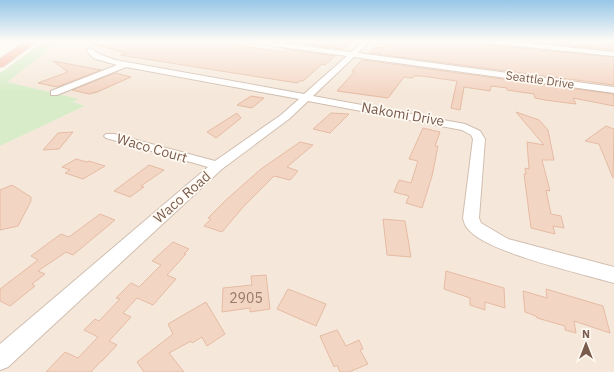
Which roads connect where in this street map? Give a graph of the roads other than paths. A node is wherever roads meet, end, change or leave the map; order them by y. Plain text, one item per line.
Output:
1 (102, 58) edge
2 (349, 58) edge
3 (378, 58) edge
4 (126, 64) junction
5 (614, 90) edge
6 (54, 93) dead end
7 (307, 97) junction
8 (110, 136) dead end
9 (217, 166) junction
10 (614, 275) edge
11 (0, 358) edge

1 - 4 street, Nakomi Drive
2 - 7 street, Waco Road
3 - 5 street, Seattle Drive
4 - 6 street
4 - 7 street, Nakomi Drive
7 - 9 street, Waco Road
7 - 10 street, Nakomi Drive
8 - 9 street, Waco Court
9 - 11 street, Waco Road

